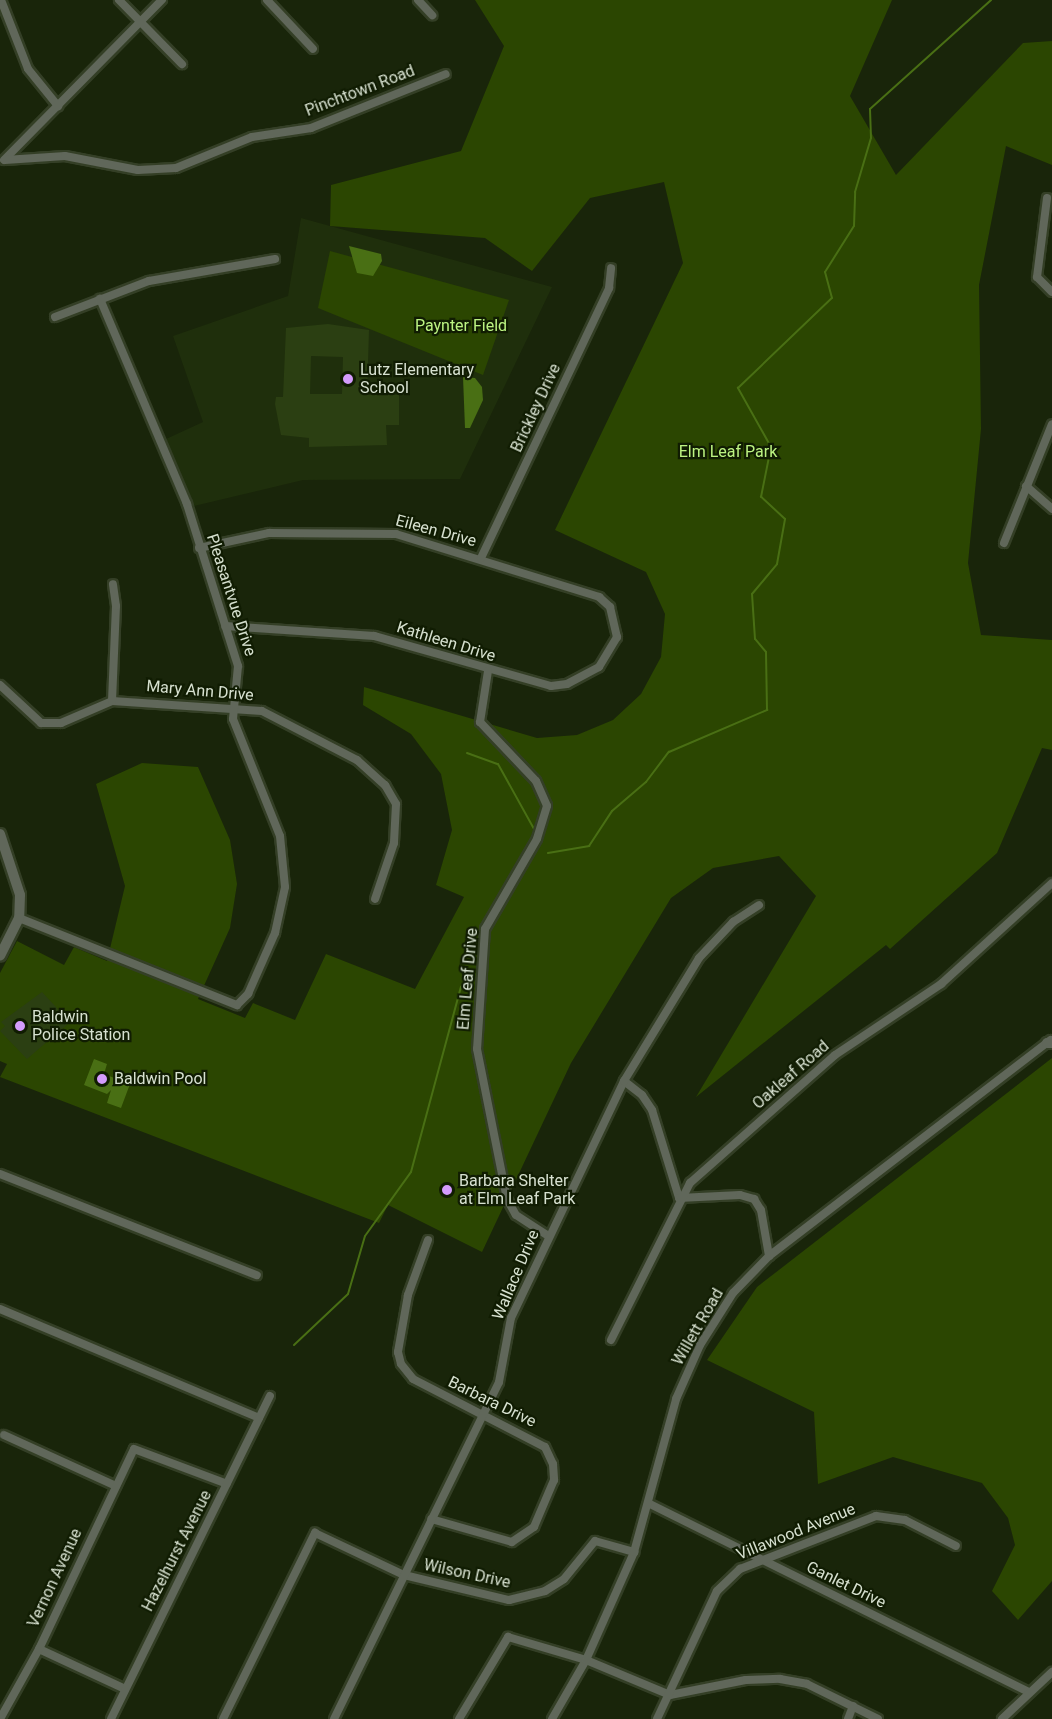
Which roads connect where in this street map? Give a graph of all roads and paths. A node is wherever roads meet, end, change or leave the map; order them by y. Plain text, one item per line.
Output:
1 (1, 0) edge
2 (119, 0) edge
3 (162, 0) edge
4 (267, 0) edge
5 (418, 0) edge
6 (432, 15) dead end
7 (140, 25) junction
8 (313, 49) dead end
9 (182, 64) dead end
10 (446, 75) dead end
11 (58, 105) junction
12 (2, 162) edge
13 (1047, 198) dead end
14 (274, 260) dead end
15 (611, 268) dead end
16 (1052, 292) edge
17 (100, 299) junction
18 (55, 316) dead end
19 (1052, 424) edge
20 (1026, 486) junction
21 (1052, 509) edge
22 (1004, 543) dead end
23 (199, 548) junction
24 (481, 558) junction
25 (113, 584) dead end
26 (614, 617) joint
27 (225, 626) junction
28 (488, 671) junction
29 (0, 685) edge
30 (112, 701) junction
31 (232, 708) junction
32 (0, 834) edge
33 (1052, 883) edge
34 (375, 899) dead end
35 (759, 905) dead end
36 (19, 918) junction
37 (0, 956) edge
38 (1050, 1042) edge
39 (624, 1081) junction
40 (0, 1174) edge
41 (679, 1198) junction
42 (548, 1236) junction
43 (428, 1240) dead end
44 (769, 1256) junction
45 (257, 1275) dead end
46 (0, 1309) edge
47 (611, 1340) dead end
48 (270, 1396) dead end
49 (483, 1413) junction
50 (259, 1418) junction
51 (4, 1435) dead end
52 (227, 1485) junction
53 (116, 1486) junction
54 (650, 1504) junction
55 (431, 1519) junction
56 (956, 1546) dead end
57 (634, 1552) junction
58 (762, 1560) junction
59 (404, 1575) junction
60 (39, 1649) junction
61 (586, 1660) junction
62 (1052, 1672) edge
63 (125, 1689) junction
64 (1029, 1692) junction
65 (670, 1695) junction
66 (853, 1706) junction
67 (0, 1719) edge
68 (111, 1719) edge
69 (223, 1719) edge
70 (334, 1719) edge
71 (459, 1719) edge
72 (552, 1719) edge
73 (657, 1719) edge
74 (848, 1719) edge
75 (878, 1719) edge
76 (1002, 1719) edge

1 - 11 street
2 - 7 street
3 - 7 street
4 - 8 street
5 - 6 street
7 - 9 street
7 - 11 street
10 - 12 street, Pinchtown Road
11 - 12 street
13 - 16 street
14 - 17 street
15 - 24 street, Brickley Drive
17 - 18 street
17 - 23 street, Pleasantvue Drive
19 - 20 street
20 - 21 street
20 - 22 street
23 - 24 street, Eileen Drive
23 - 27 street, Pleasantvue Drive
24 - 26 street, Eileen Drive
25 - 30 street
26 - 28 street, Kathleen Drive
27 - 28 street, Kathleen Drive
27 - 31 street, Pleasantvue Drive
28 - 42 street, Elm Leaf Drive
29 - 30 street, Mary Ann Drive
30 - 31 street, Mary Ann Drive
31 - 34 street, Mary Ann Drive
31 - 36 street
32 - 36 street
33 - 41 street, Oakleaf Road
35 - 39 street, Wallace Drive
36 - 37 street
38 - 44 street, Willett Road
39 - 41 street
39 - 42 street, Wallace Drive
40 - 45 street
41 - 44 street
41 - 47 street, Oakleaf Road
42 - 49 street, Wallace Drive
43 - 49 street, Barbara Drive
44 - 54 street, Willett Road
46 - 50 street
48 - 50 street, Hazelhurst Avenue
49 - 55 street, Wallace Drive
49 - 55 street, Barbara Drive
50 - 52 street, Hazelhurst Avenue
51 - 53 street
52 - 53 street, Vernon Avenue
52 - 63 street, Hazelhurst Avenue
53 - 60 street, Vernon Avenue
54 - 57 street, Willett Road
54 - 58 street, Ganlet Drive
55 - 59 street, Wallace Drive
56 - 58 street, Villawood Avenue
57 - 59 street, Wilson Drive
57 - 61 street, Willett Road
58 - 64 street, Ganlet Drive
58 - 65 street, Villawood Avenue
59 - 69 street, Wilson Drive
59 - 70 street, Wallace Drive
60 - 63 street
60 - 67 street, Vernon Avenue
61 - 65 street
61 - 71 street
61 - 72 street, Willett Road
62 - 64 street
63 - 68 street, Hazelhurst Avenue
64 - 76 street
65 - 66 street
65 - 73 street, Villawood Avenue
66 - 74 street
66 - 75 street

